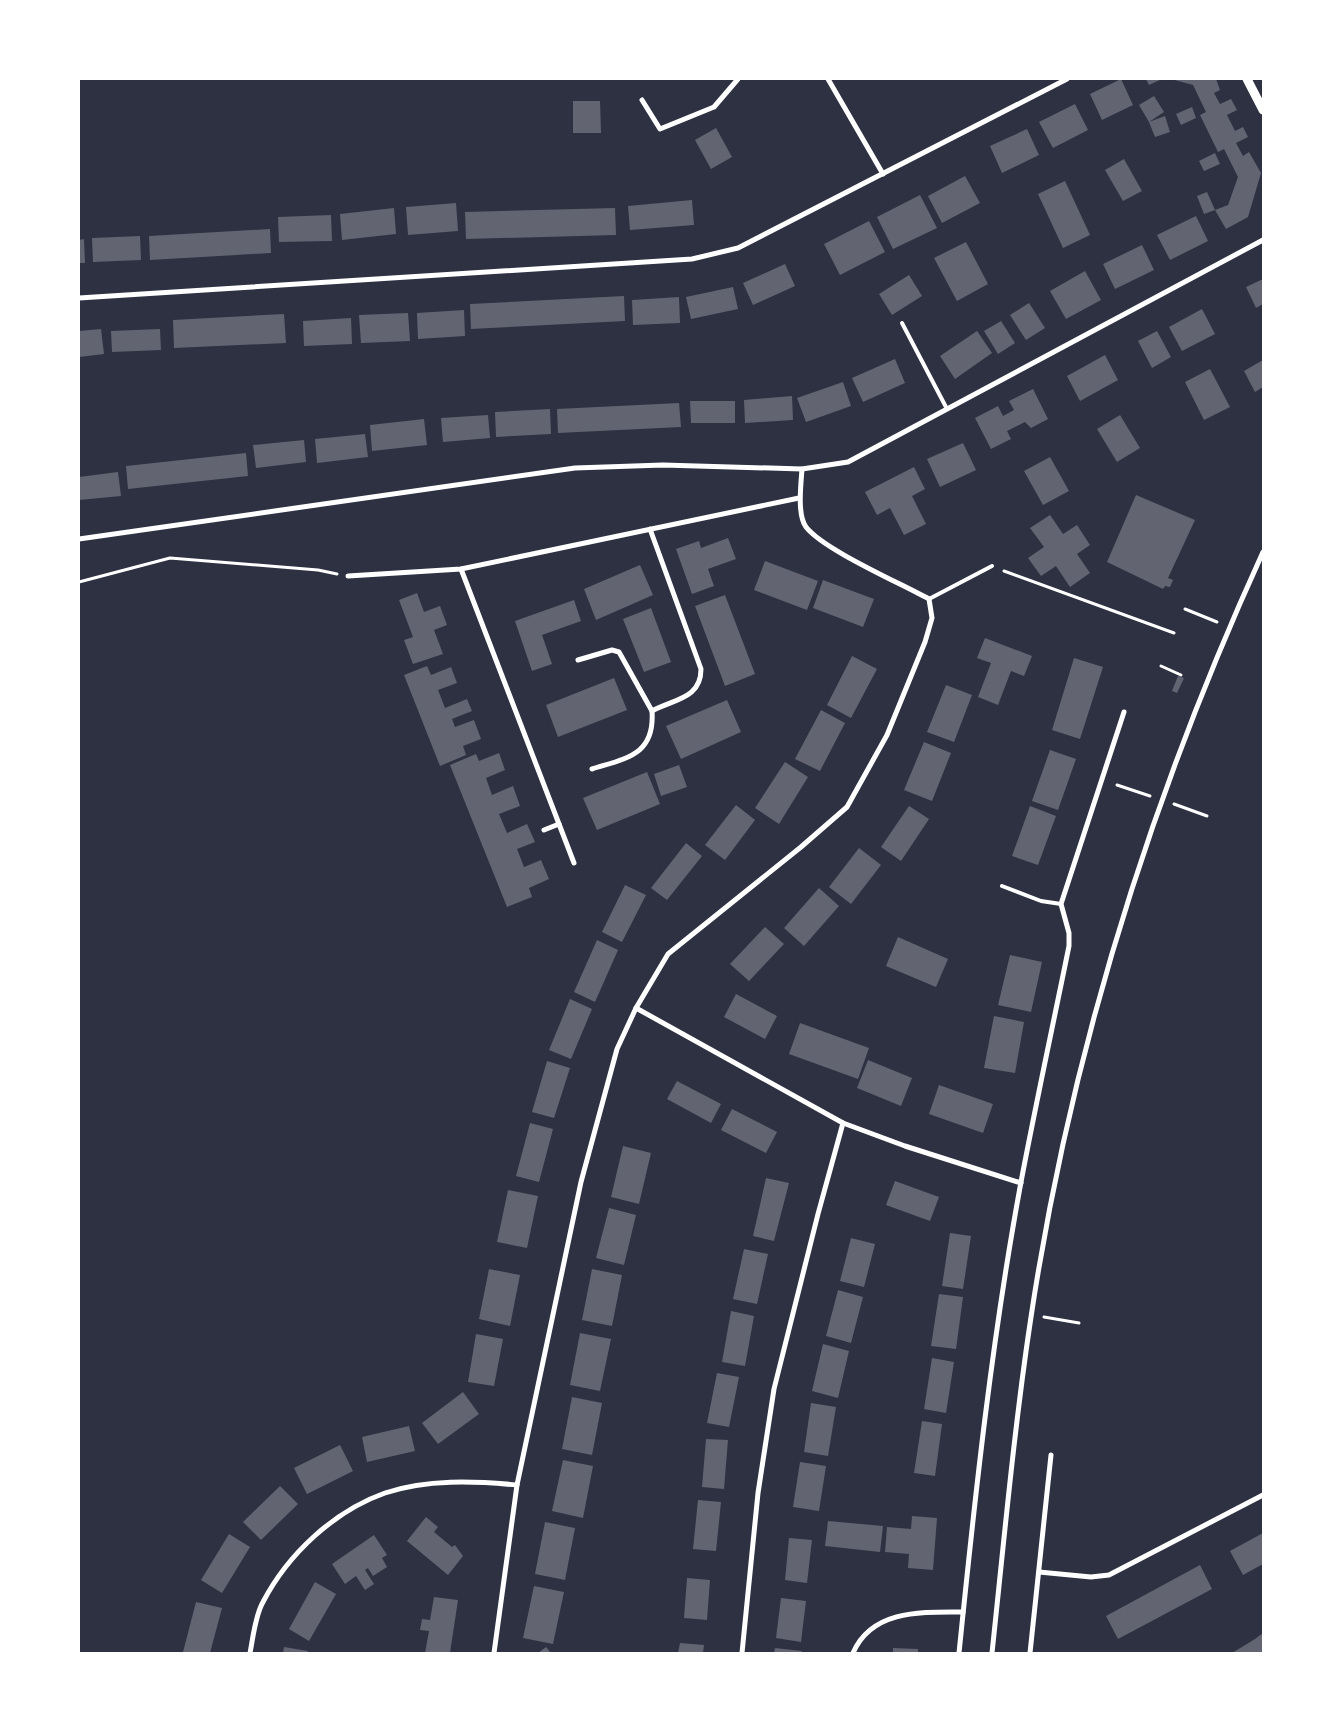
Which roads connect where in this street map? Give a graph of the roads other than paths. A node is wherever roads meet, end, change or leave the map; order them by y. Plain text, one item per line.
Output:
1 (738, 79) edge
2 (828, 79) edge
3 (1067, 79) edge
4 (1247, 79) edge
5 (642, 100) dead end
6 (1263, 110) edge
7 (883, 174) junction
8 (1263, 240) edge
9 (79, 298) edge
10 (902, 323) dead end
11 (947, 409) junction
12 (802, 469) junction
13 (799, 498) junction
14 (650, 528) junction
15 (79, 539) edge
16 (1263, 552) edge
17 (992, 566) road end
18 (461, 569) junction
19 (348, 576) road end
20 (929, 599) junction
21 (578, 660) dead end
22 (652, 711) junction
23 (1124, 712) dead end
24 (592, 769) dead end
25 (559, 824) junction
26 (544, 830) dead end
27 (574, 863) dead end
28 (1002, 886) dead end
29 (1061, 904) junction
30 (636, 1008) junction
31 (843, 1123) junction
32 (1021, 1183) junction
33 (1051, 1455) dead end
34 (517, 1485) junction
35 (1263, 1495) edge
36 (1039, 1572) junction
37 (963, 1612) junction
38 (250, 1653) edge
39 (494, 1653) edge
40 (742, 1653) edge
41 (853, 1653) edge
42 (959, 1653) edge
43 (992, 1653) edge
44 (1030, 1653) edge

1 - 5 street
2 - 7 street
3 - 7 street
4 - 6 street
7 - 9 street
8 - 11 street
10 - 11 lane
11 - 12 street
12 - 13 street
12 - 15 street
13 - 14 street
13 - 20 street
14 - 18 street
14 - 22 street
16 - 43 street
17 - 20 lane
18 - 19 street
18 - 25 street
20 - 30 street
21 - 22 street
22 - 24 street
23 - 29 street
25 - 26 street
25 - 27 street
28 - 29 lane
29 - 32 street
30 - 31 street
30 - 34 street
31 - 32 street
31 - 40 street
32 - 37 street
33 - 36 street
34 - 38 street
34 - 39 street
35 - 36 street
36 - 44 street
37 - 41 street
37 - 42 street

